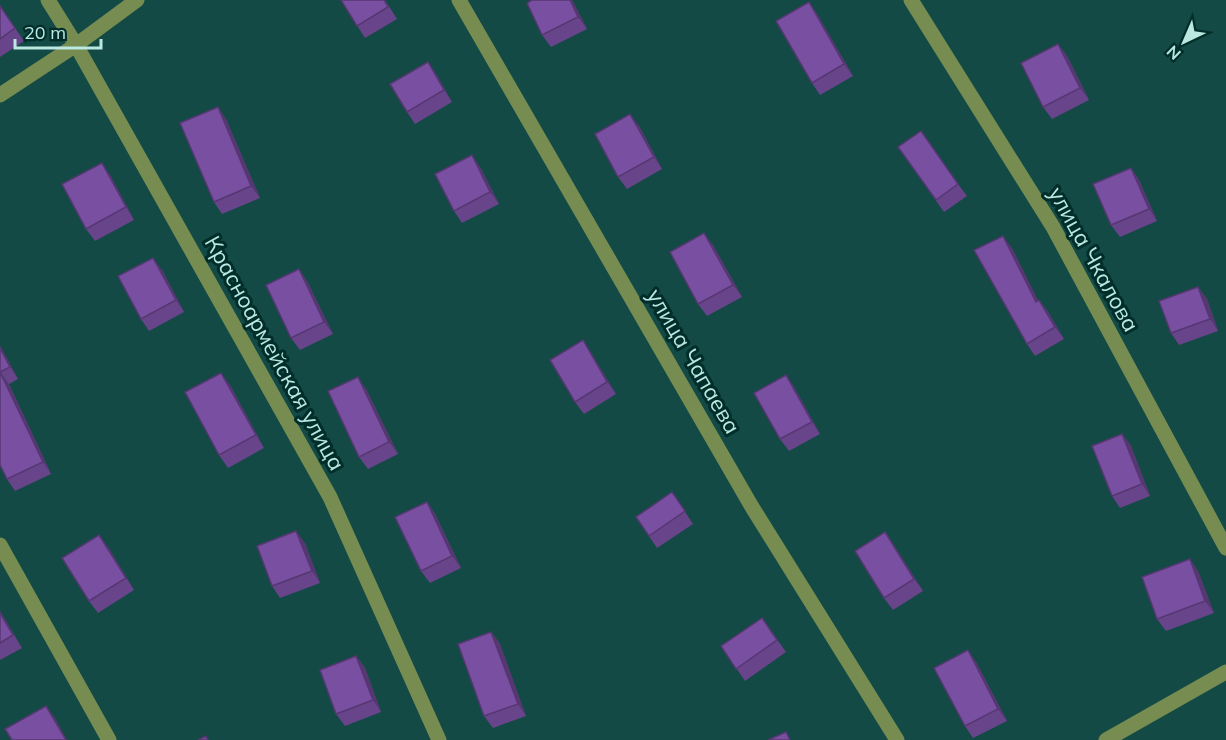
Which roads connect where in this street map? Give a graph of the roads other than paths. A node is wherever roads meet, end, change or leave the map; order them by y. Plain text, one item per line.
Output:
1 (48, 0) edge
2 (137, 0) edge
3 (459, 0) edge
4 (910, 0) edge
5 (76, 45) junction
6 (0, 95) edge
7 (0, 545) edge
8 (1226, 548) edge
9 (1226, 672) edge
10 (109, 740) edge
11 (439, 740) edge
12 (897, 740) edge
13 (1106, 740) edge

1 - 5 street, Красноармейская улица
2 - 5 street
3 - 12 street, улица Чапаева
4 - 8 street, улица Чкалова
5 - 6 street
5 - 11 street, Красноармейская улица
7 - 10 street
9 - 13 street

